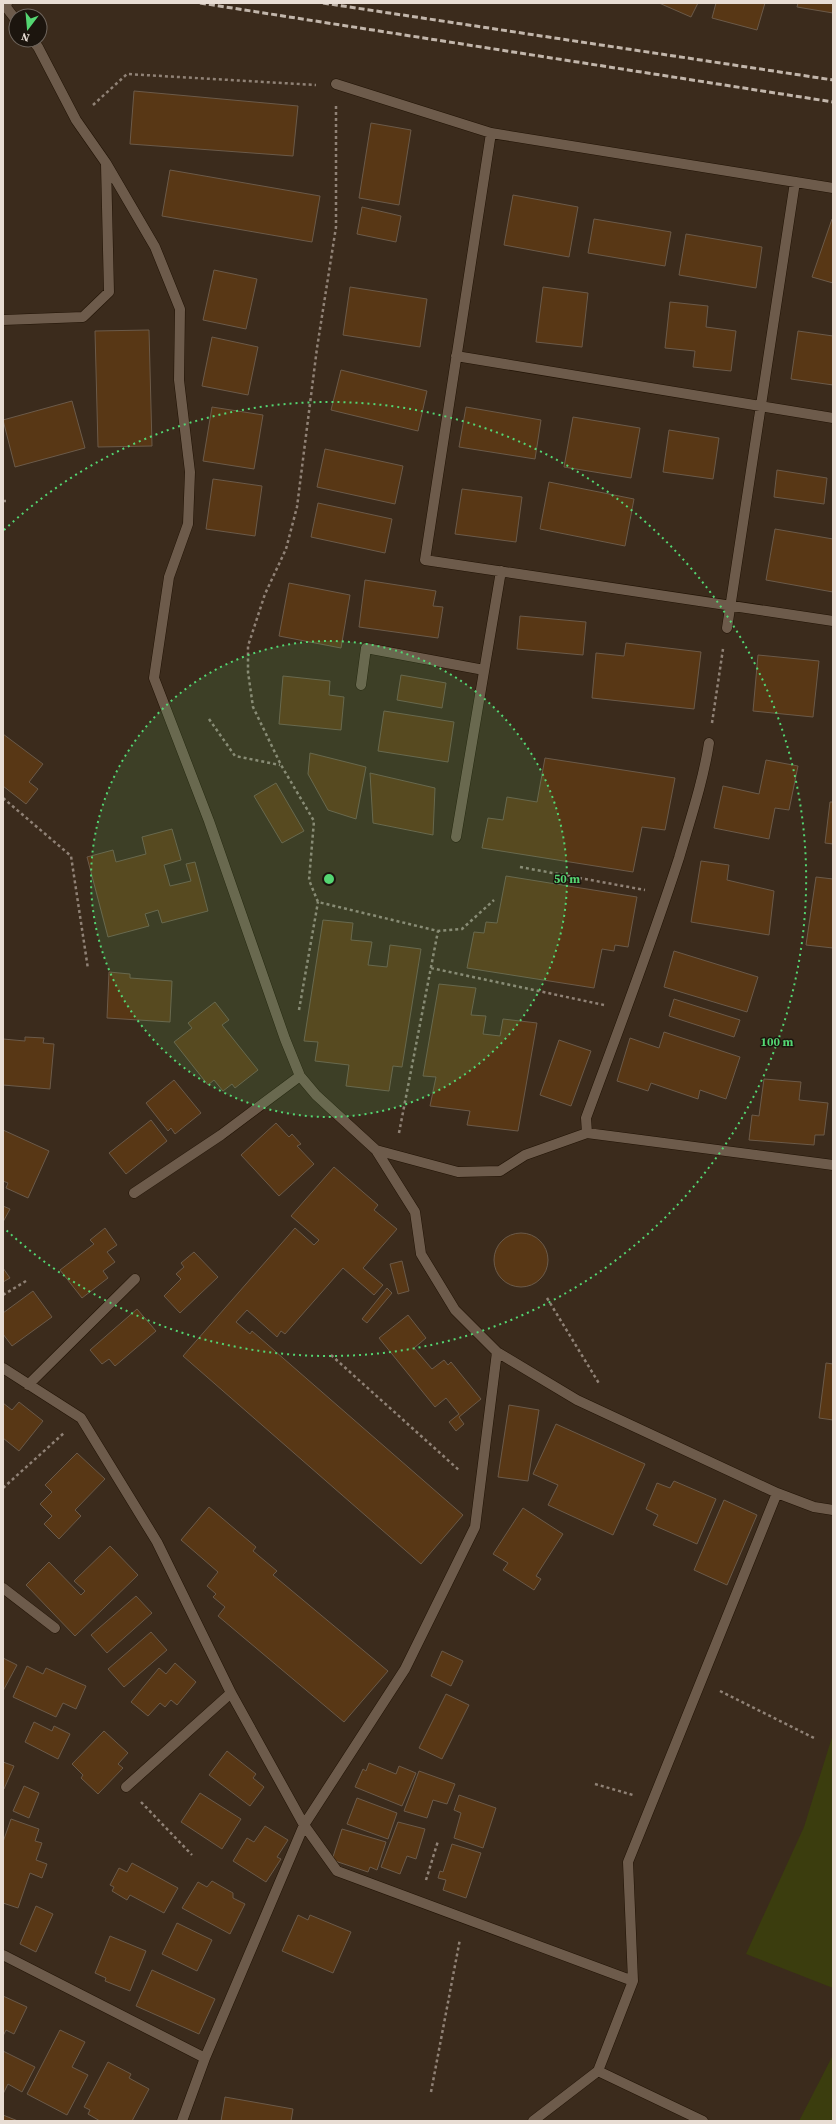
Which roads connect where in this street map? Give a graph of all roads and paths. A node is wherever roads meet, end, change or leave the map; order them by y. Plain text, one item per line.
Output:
1 (39, 48) edge
2 (336, 84) junction
3 (76, 120) junction
4 (491, 133) junction
5 (106, 163) junction
6 (795, 182) junction
7 (833, 188) edge
8 (3, 320) edge
9 (456, 356) junction
10 (761, 406) junction
11 (833, 418) edge
12 (3, 501) edge
13 (7, 501) dead end
14 (501, 571) junction
15 (730, 605) junction
16 (833, 621) edge
17 (727, 628) joint
18 (484, 670) junction
19 (361, 685) dead end
20 (209, 719) dead end
21 (709, 743) joint
22 (280, 765) junction
23 (3, 798) edge
24 (456, 837) dead end
25 (520, 867) dead end
26 (667, 894) junction
27 (494, 900) dead end
28 (318, 902) junction
29 (438, 931) junction
30 (431, 968) junction
31 (88, 969) dead end
32 (625, 1010) junction
33 (285, 1039) junction
34 (300, 1076) junction
35 (587, 1133) junction
36 (376, 1150) junction
37 (395, 1155) junction
38 (833, 1165) edge
39 (134, 1193) dead end
40 (135, 1280) dead end
41 (26, 1281) dead end
42 (3, 1295) edge
43 (547, 1298) dead end
44 (497, 1352) junction
45 (331, 1356) dead end
46 (3, 1368) edge
47 (28, 1385) junction
48 (600, 1386) dead end
49 (80, 1418) junction
50 (3, 1488) edge
51 (777, 1493) junction
52 (478, 1500) junction
53 (833, 1510) edge
54 (3, 1588) edge
55 (55, 1628) dead end
56 (701, 1681) junction
57 (231, 1693) junction
58 (816, 1739) dead end
59 (595, 1784) dead end
60 (126, 1787) joint
61 (653, 1800) junction
62 (304, 1825) junction
63 (438, 1841) dead end
64 (192, 1855) dead end
65 (419, 1901) junction
66 (464, 1918) junction
67 (3, 1956) edge
68 (633, 1981) junction
69 (205, 2058) junction
70 (598, 2071) junction
71 (431, 2092) dead end
72 (182, 2121) edge
73 (532, 2121) edge
74 (703, 2121) edge

1 - 3 street
2 - 3 path
2 - 4 street
2 - 22 path
3 - 5 street
4 - 6 street
4 - 9 street
5 - 8 street
5 - 33 street
6 - 7 street
6 - 10 street
9 - 10 street
9 - 14 street
10 - 11 street
10 - 15 street
12 - 13 path
14 - 15 street
14 - 18 street
15 - 16 street
15 - 17 street
17 - 21 path
18 - 19 street
18 - 24 street
20 - 22 path
21 - 26 street
22 - 28 path
23 - 31 path
25 - 26 path
26 - 32 street
27 - 29 path
28 - 29 path
28 - 33 path
29 - 30 path
30 - 32 path
30 - 37 path
32 - 35 street
33 - 34 street
34 - 36 street
34 - 39 street
35 - 37 street
35 - 38 street
36 - 37 street
36 - 44 street
40 - 47 street
41 - 42 path
43 - 48 path
44 - 51 street
44 - 52 street
45 - 52 path
46 - 47 street
47 - 49 street
49 - 50 path
49 - 57 street
51 - 53 street
51 - 56 street
52 - 62 street
54 - 55 street
56 - 58 path
56 - 61 street
57 - 60 street
57 - 62 street
59 - 61 path
60 - 64 path
61 - 68 street
62 - 65 street
62 - 69 street
63 - 65 path
65 - 66 street
66 - 68 street
66 - 71 path
67 - 69 street
68 - 70 street
69 - 72 street
70 - 73 street
70 - 74 street

